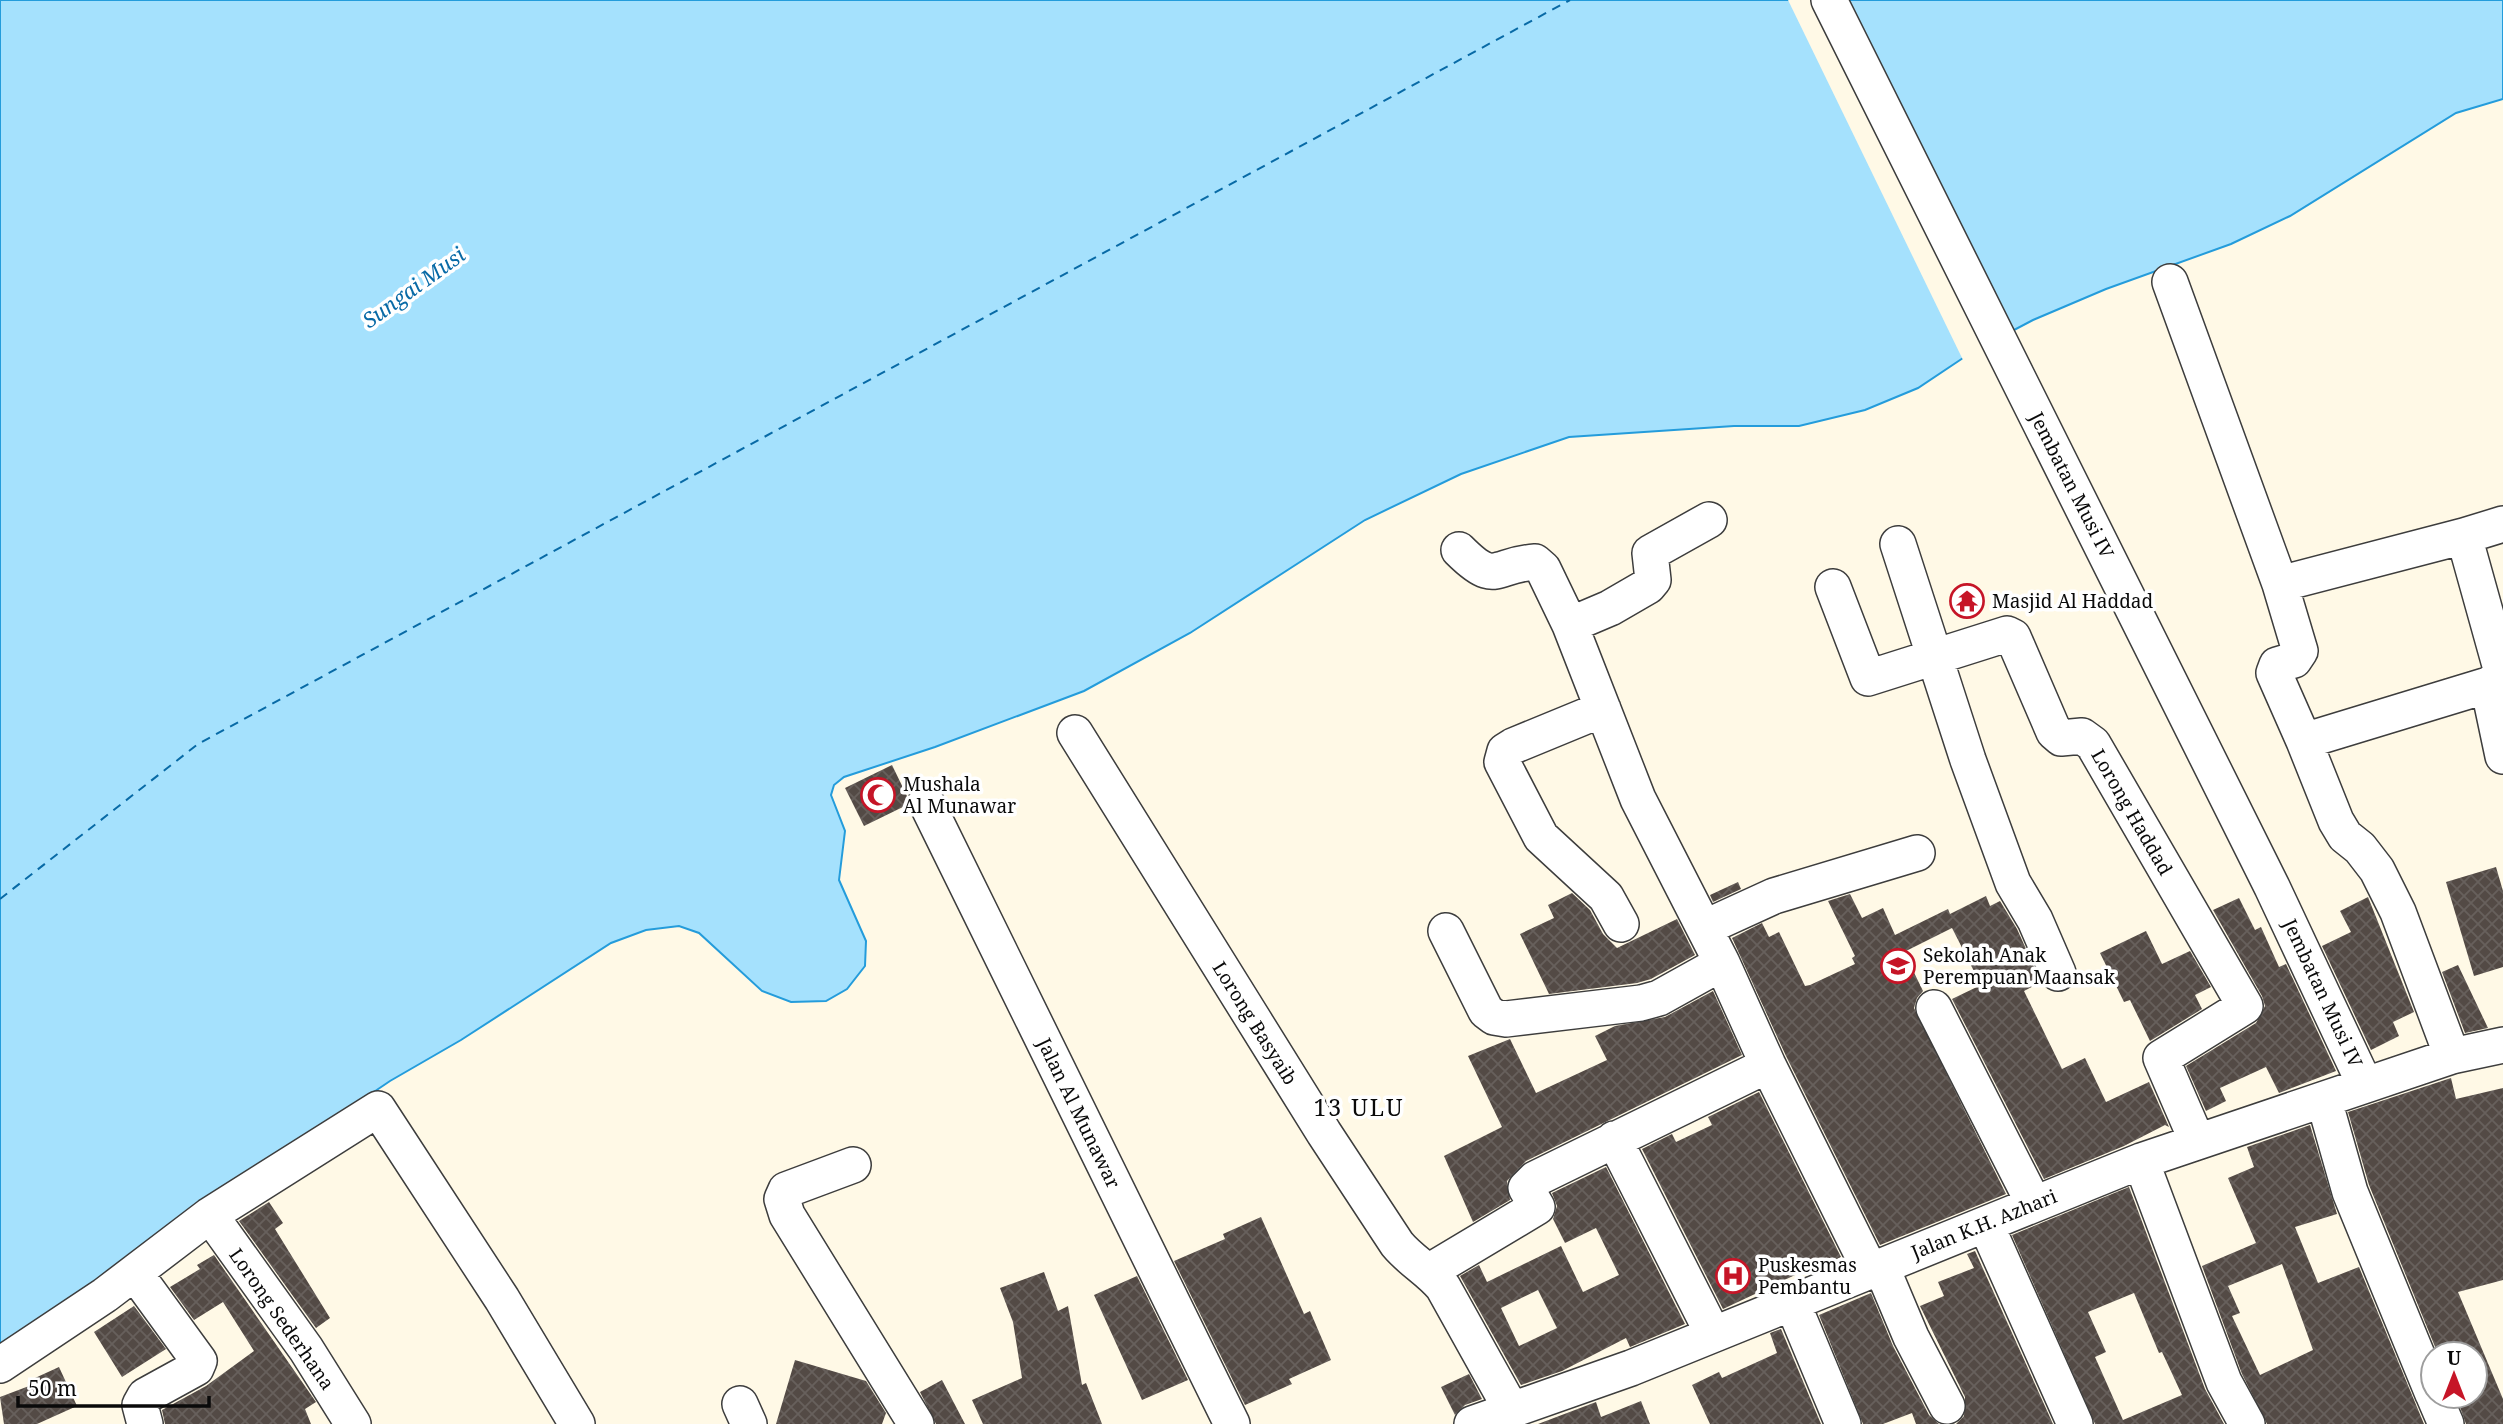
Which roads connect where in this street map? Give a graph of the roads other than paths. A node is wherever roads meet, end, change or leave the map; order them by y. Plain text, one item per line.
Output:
1 (1829, 0) edge
2 (2170, 282) dead end
3 (1709, 520) dead end
4 (2503, 524) edge
5 (2465, 536) junction
6 (1898, 544) dead end
7 (1459, 550) dead end
8 (2280, 584) junction
9 (1833, 587) dead end
10 (1570, 625) junction
11 (1936, 655) junction
12 (2488, 685) junction
13 (1603, 709) junction
14 (1076, 733) dead end
15 (2304, 741) junction
16 (2503, 757) edge
17 (926, 802) dead end
18 (1917, 852) dead end
19 (1621, 924) dead end
20 (1704, 928) junction
21 (1446, 931) dead end
22 (1722, 963) junction
23 (2058, 973) dead end
24 (1934, 1008) dead end
25 (2503, 1045) edge
26 (2452, 1056) junction
27 (1768, 1065) junction
28 (2365, 1085) junction
29 (2324, 1100) junction
30 (1614, 1139) junction
31 (2197, 1141) junction
32 (2141, 1161) junction
33 (853, 1165) dead end
34 (2034, 1204) junction
35 (210, 1215) junction
36 (1986, 1224) junction
37 (1876, 1268) junction
38 (1430, 1271) junction
39 (135, 1273) junction
40 (1792, 1302) junction
41 (1713, 1334) junction
42 (2419, 1359) edge
43 (0, 1365) edge
44 (1947, 1406) dead end
45 (1511, 1409) junction
46 (1551, 1411) edge
47 (145, 1424) edge
48 (353, 1424) edge
49 (577, 1424) edge
50 (916, 1424) edge
51 (1232, 1424) edge
52 (1472, 1424) edge
53 (1843, 1424) edge
54 (2075, 1424) edge
55 (2247, 1424) edge

1 - 28 street, Jembatan Musi IV
2 - 8 street
3 - 10 street
4 - 5 street
5 - 8 street
5 - 12 street
6 - 11 street
7 - 10 street
8 - 15 street
9 - 11 street, Lorong Haddad
10 - 13 street
11 - 23 street
11 - 31 street, Lorong Haddad
12 - 15 street
12 - 16 street
13 - 19 street
13 - 20 street
14 - 38 street, Lorong Basyaib
15 - 26 street
17 - 51 street, Jalan Al Munawar
18 - 20 street
20 - 22 street
21 - 22 street
22 - 27 street
24 - 34 street
25 - 26 street, Jalan K.H. Azhari
26 - 28 street, Jalan K.H. Azhari
27 - 30 street
27 - 37 street
28 - 29 street, Jalan K.H. Azhari
29 - 31 street, Jalan K.H. Azhari
29 - 42 street
30 - 38 street
30 - 41 street
31 - 32 street, Jalan K.H. Azhari
32 - 34 street, Jalan K.H. Azhari
32 - 55 street
33 - 50 street
34 - 36 street, Jalan K.H. Azhari
35 - 39 street
35 - 48 street, Lorong Sederhana
35 - 49 street
36 - 37 street, Jalan K.H. Azhari
36 - 54 street
37 - 40 street, Jalan K.H. Azhari
37 - 44 street
38 - 45 street, Lorong Basyaib
39 - 43 street
39 - 47 street
40 - 41 street, Jalan K.H. Azhari
40 - 53 street
41 - 46 street, Jalan K.H. Azhari
45 - 46 street, Jalan K.H. Azhari
45 - 52 street, Jalan K.H. Azhari

